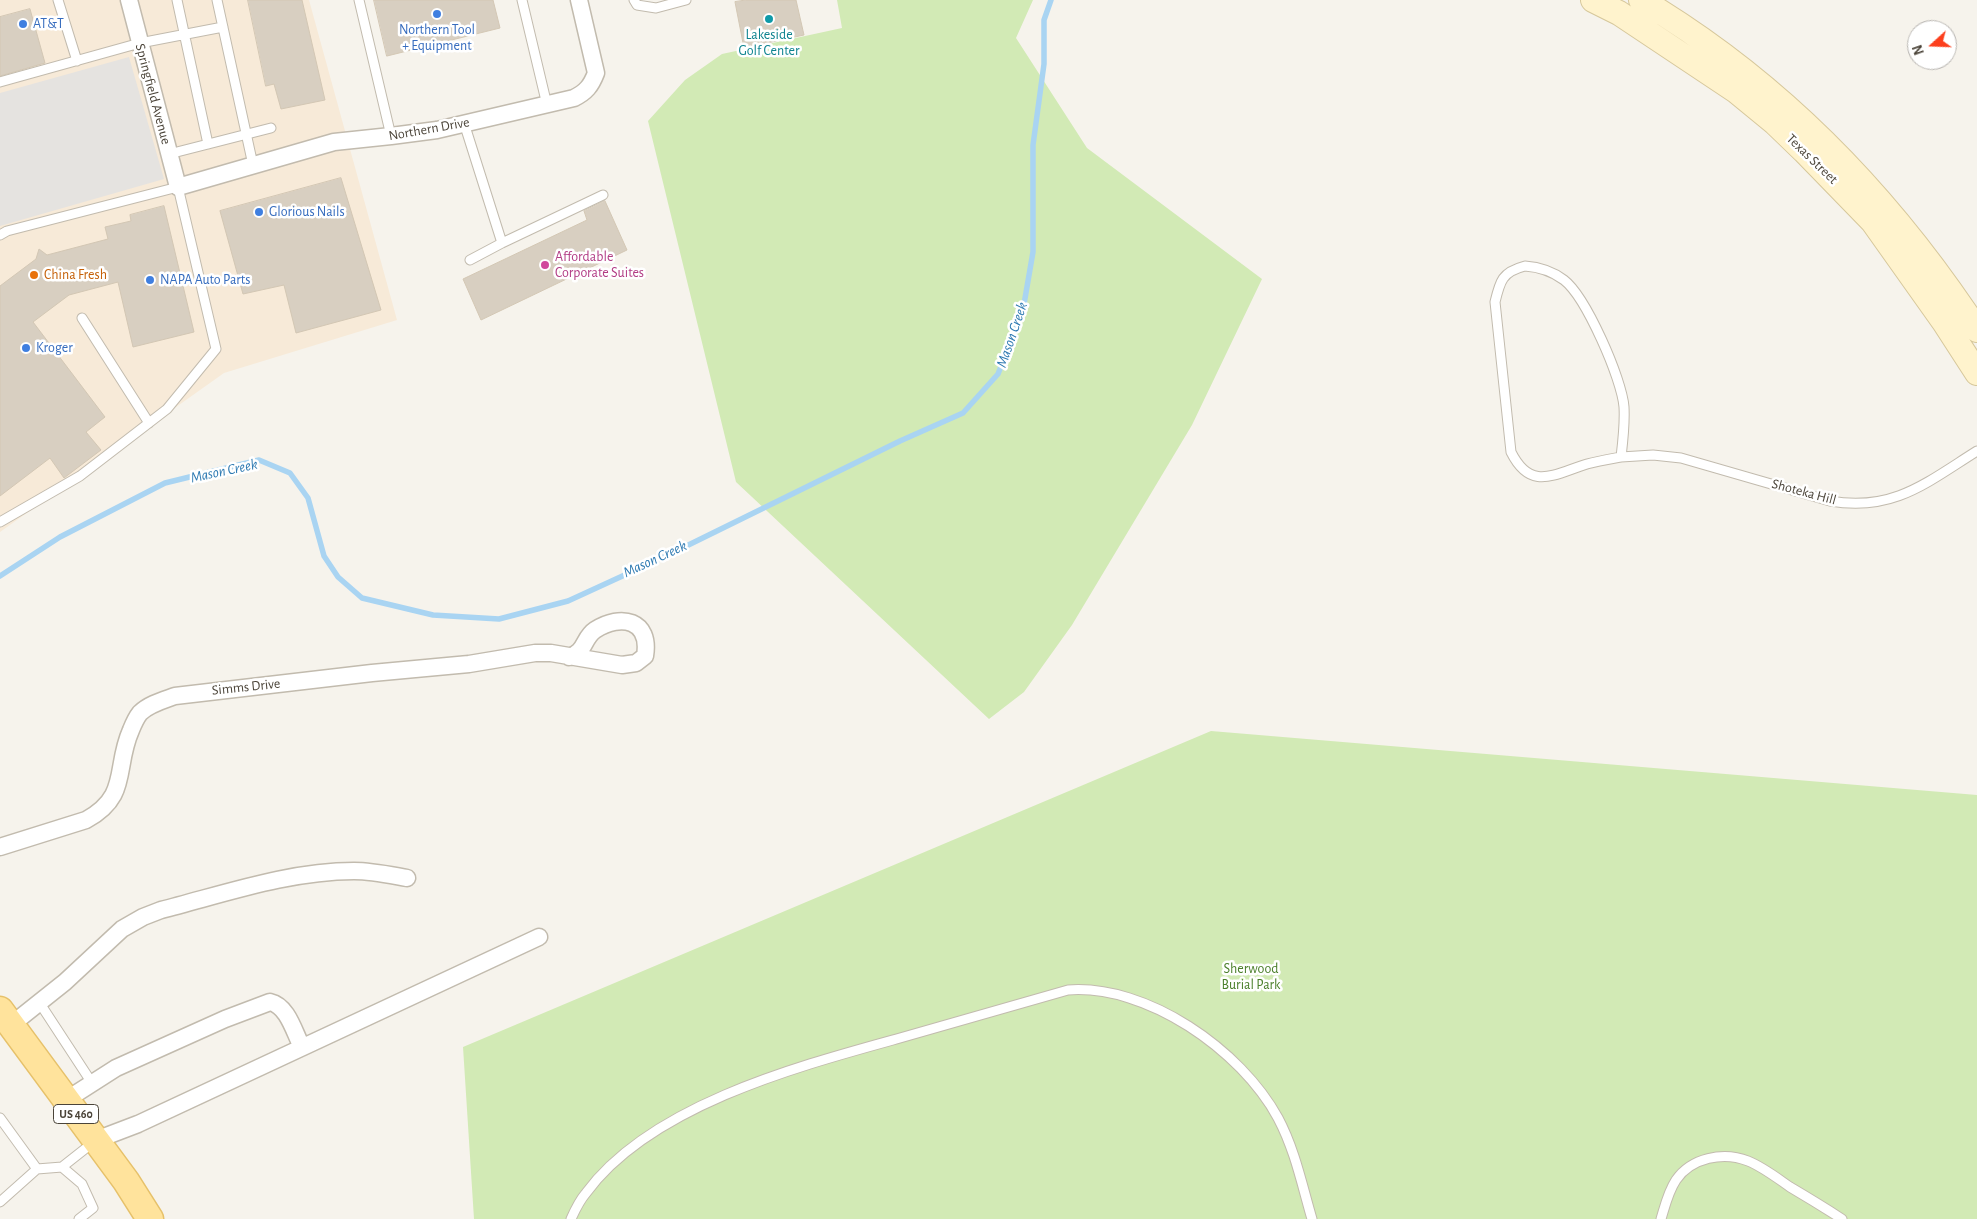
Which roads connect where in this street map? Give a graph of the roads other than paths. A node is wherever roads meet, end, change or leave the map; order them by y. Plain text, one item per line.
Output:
1 (58, 0) edge
2 (130, 0) edge
3 (177, 0) edge
4 (217, 0) edge
5 (359, 0) edge
6 (522, 0) edge
7 (579, 0) edge
8 (634, 0) edge
9 (686, 0) edge
10 (1593, 0) edge
11 (1641, 0) edge
12 (223, 27) junction
13 (184, 34) junction
14 (140, 43) junction
15 (76, 61) junction
16 (0, 82) edge
17 (547, 104) junction
18 (464, 124) junction
19 (271, 128) dead end
20 (246, 134) junction
21 (391, 136) junction
22 (208, 144) junction
23 (169, 154) junction
24 (253, 165) junction
25 (178, 188) junction
26 (603, 195) dead end
27 (0, 235) edge
28 (502, 244) junction
29 (470, 260) dead end
30 (82, 318) dead end
31 (1977, 330) edge
32 (1977, 373) edge
33 (149, 423) junction
34 (1977, 451) edge
35 (1621, 457) junction
36 (0, 522) edge
37 (569, 657) dead end
38 (0, 846) edge
39 (407, 878) dead end
40 (539, 937) dead end
41 (39, 1002) junction
42 (5, 1017) edge
43 (302, 1047) junction
44 (92, 1082) junction
45 (66, 1100) junction
46 (0, 1118) edge
47 (96, 1140) junction
48 (62, 1166) junction
49 (37, 1169) junction
50 (0, 1202) edge
51 (79, 1219) edge
52 (150, 1219) edge
53 (571, 1219) edge
54 (1312, 1219) edge
55 (1661, 1219) edge
56 (1842, 1219) edge

1 - 15 lane
2 - 14 street, Springfield Avenue
3 - 13 lane
4 - 12 lane
5 - 21 lane
6 - 17 lane
7 - 17 street, Northern Drive
8 - 9 lane
10 - 32 main road, Texas Street
11 - 31 main road, Texas Street
12 - 13 lane
12 - 20 lane
13 - 14 lane
13 - 22 lane
14 - 15 lane
14 - 23 street, Springfield Avenue
15 - 16 lane
17 - 18 street, Northern Drive
18 - 21 street, Northern Drive
18 - 28 lane
19 - 20 lane
20 - 22 lane
20 - 24 lane
21 - 24 street, Northern Drive
22 - 23 lane
23 - 25 street, Springfield Avenue
24 - 25 street, Northern Drive
25 - 27 lane
25 - 33 lane
26 - 28 lane
28 - 29 lane
30 - 33 lane
33 - 36 lane
34 - 35 lane, Shoteka Hill
35 - 35 lane, Shoteka Hill
37 - 38 street, Simms Drive
39 - 41 street
40 - 43 street
41 - 42 street
41 - 44 lane
42 - 45 main road, US 460
43 - 44 street
43 - 47 street
44 - 45 street
45 - 47 main road, US 460
46 - 49 lane
47 - 48 lane
47 - 52 main road, US 460
48 - 49 lane
48 - 51 lane
49 - 50 lane
53 - 54 lane
55 - 56 lane

